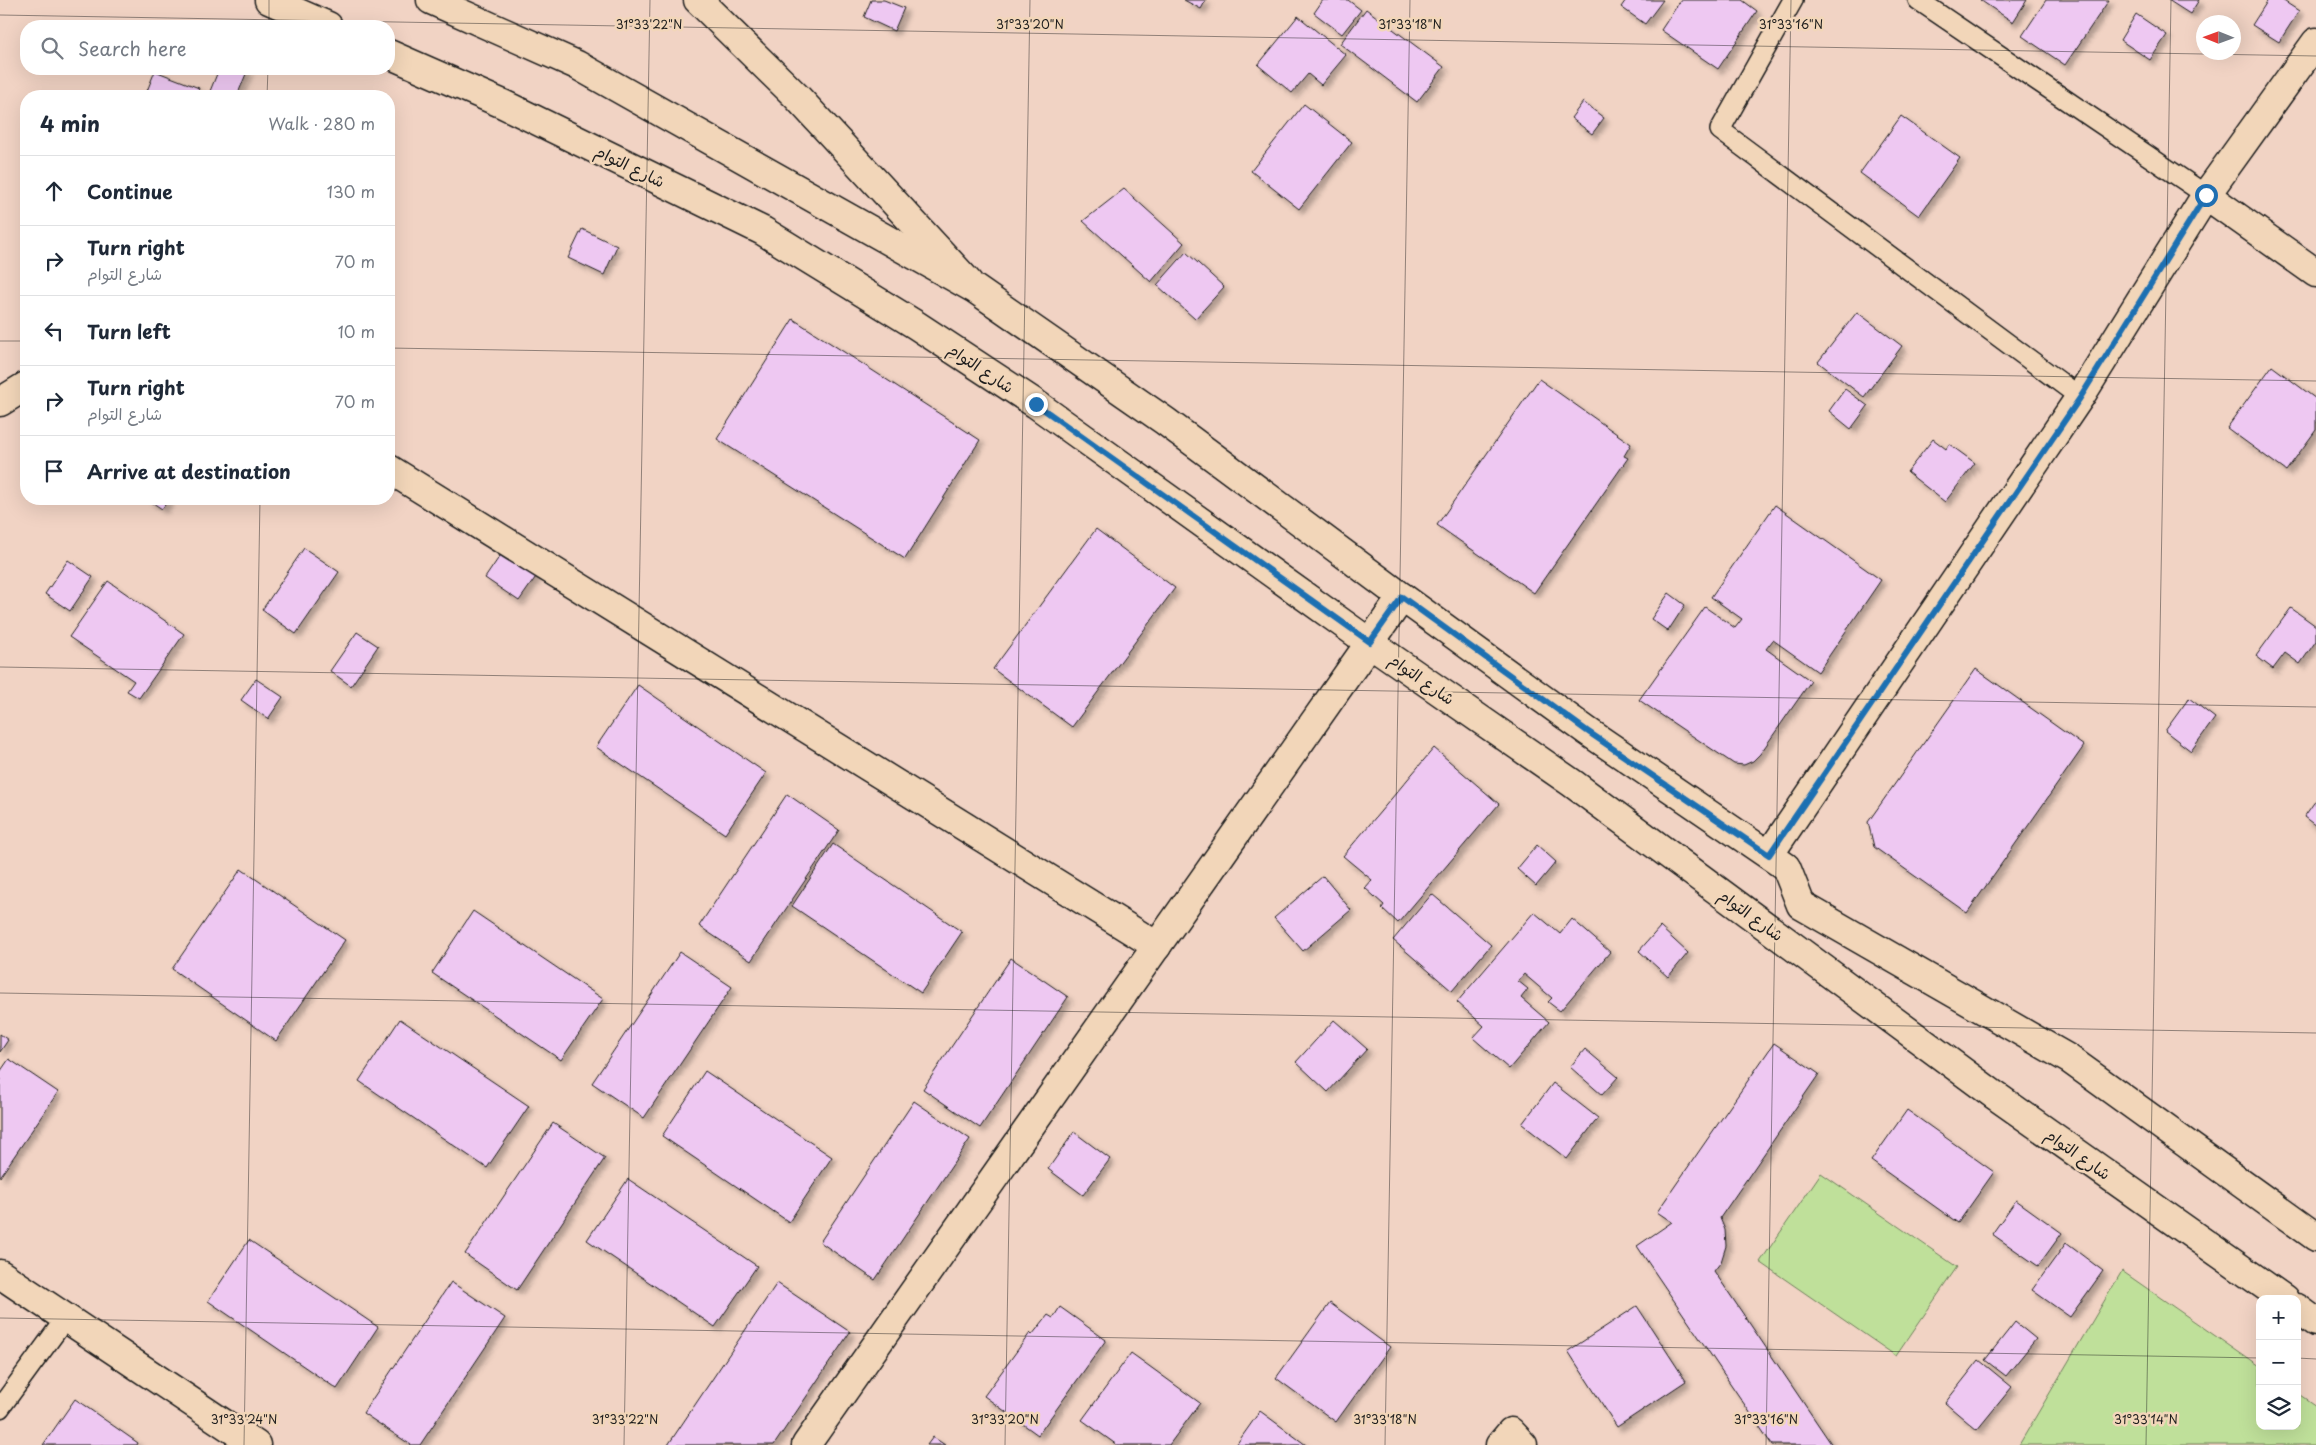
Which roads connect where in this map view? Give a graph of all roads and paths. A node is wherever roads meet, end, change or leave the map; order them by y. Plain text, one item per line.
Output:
1 (269, 0) edge
2 (431, 0) edge
3 (698, 0) edge
4 (1793, 0) edge
5 (1918, 0) edge
6 (314, 20) edge
7 (2316, 42) edge
8 (395, 57) edge
9 (2206, 195) junction
10 (2316, 272) edge
11 (975, 289) junction
12 (20, 390) edge
13 (2080, 398) junction
14 (0, 402) edge
15 (395, 473) edge
16 (1402, 597) junction
17 (1370, 642) junction
18 (1769, 855) junction
19 (1157, 946) junction
20 (2316, 1237) edge
21 (0, 1274) edge
22 (2278, 1295) edge
23 (2301, 1311) edge
24 (65, 1319) junction
25 (2316, 1322) edge
26 (0, 1408) edge
27 (238, 1440) edge
28 (806, 1445) edge
29 (1500, 1445) edge
30 (1523, 1445) edge

1 - 6 main road
2 - 11 main road
3 - 11 main road
4 - 13 lane
5 - 9 lane
7 - 9 main road
8 - 17 main road, شارع التوام
9 - 10 main road
9 - 13 main road
11 - 16 main road
12 - 14 main road
13 - 18 main road
15 - 19 main road
16 - 17 main road
16 - 18 main road
17 - 19 main road
17 - 22 main road, شارع التوام
18 - 20 main road
19 - 28 main road
21 - 24 main road
23 - 25 main road
24 - 26 lane
24 - 27 main road
29 - 30 main road

